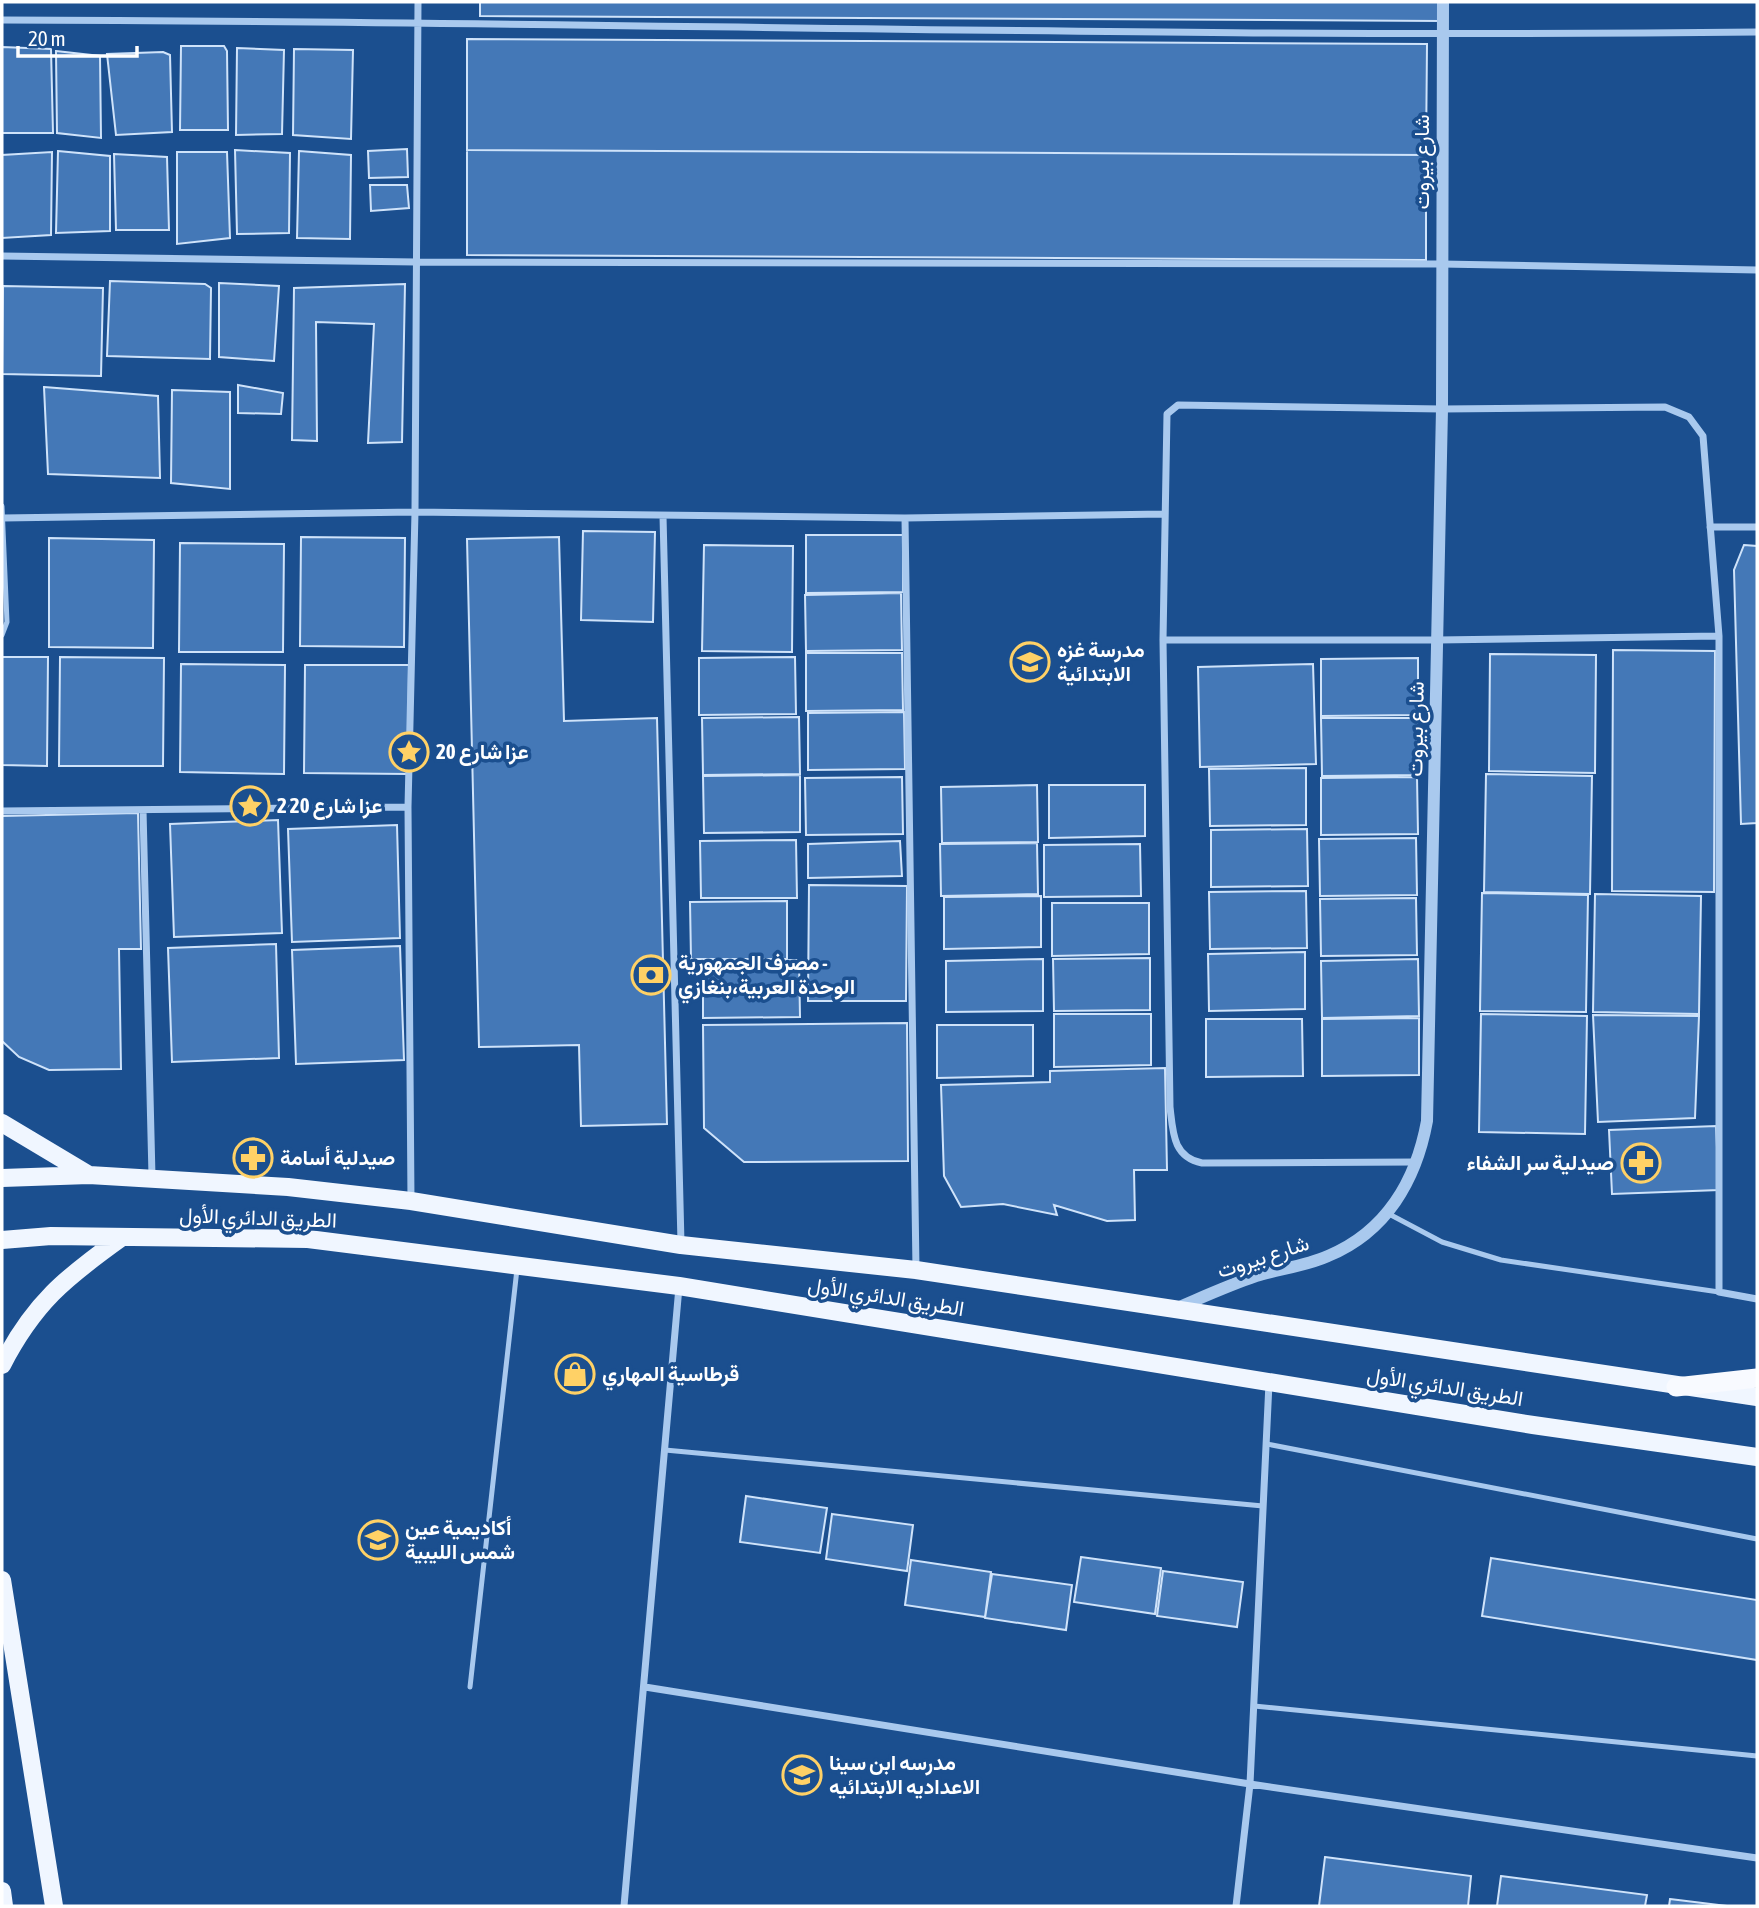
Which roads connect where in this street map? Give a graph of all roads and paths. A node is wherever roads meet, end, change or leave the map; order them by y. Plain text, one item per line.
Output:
1 (418, 2) edge
2 (1443, 2) edge
3 (2, 20) edge
4 (418, 21) junction
5 (1757, 32) edge
6 (1442, 36) junction
7 (2, 256) edge
8 (416, 262) junction
9 (1441, 264) junction
10 (1757, 270) edge
11 (1442, 409) junction
12 (2, 506) edge
13 (415, 512) junction
14 (1164, 514) junction
15 (663, 516) junction
16 (3, 518) edge
17 (905, 518) junction
18 (1710, 527) junction
19 (1757, 527) edge
20 (2, 635) edge
21 (1719, 636) junction
22 (1163, 639) junction
23 (1438, 640) junction
24 (408, 807) junction
25 (143, 810) junction
26 (2, 811) edge
27 (2, 1123) edge
28 (1416, 1161) junction
29 (89, 1175) junction
30 (2, 1178) edge
31 (152, 1180) junction
32 (411, 1201) junction
33 (1389, 1214) junction
34 (121, 1238) junction
35 (2, 1240) edge
36 (681, 1245) junction
37 (517, 1266) junction
38 (916, 1269) junction
39 (679, 1286) junction
40 (1718, 1292) junction
41 (1757, 1300) edge
42 (1177, 1308) junction
43 (2, 1365) edge
44 (1757, 1378) edge
45 (1269, 1381) junction
46 (1676, 1387) junction
47 (1757, 1397) edge
48 (1267, 1444) junction
49 (665, 1450) junction
50 (1757, 1457) edge
51 (1263, 1506) junction
52 (1757, 1539) edge
53 (2, 1580) edge
54 (470, 1687) dead end
55 (645, 1687) junction
56 (1254, 1706) junction
57 (1757, 1756) edge
58 (1250, 1784) junction
59 (1757, 1858) edge
60 (2, 1891) edge
61 (4, 1906) edge
62 (54, 1906) edge
63 (624, 1906) edge
64 (1236, 1906) edge

1 - 4 street
2 - 6 street, شارع بيروت
3 - 4 street
4 - 6 street
4 - 8 street
5 - 6 street
6 - 9 street, شارع بيروت
7 - 8 street
8 - 9 street
8 - 13 street
9 - 10 street
9 - 11 street, شارع بيروت
11 - 14 street
11 - 18 street
11 - 23 street, شارع بيروت
12 - 16 lane
13 - 15 street
13 - 16 street
13 - 24 street
14 - 17 street
14 - 22 street
15 - 17 street
15 - 36 street
16 - 20 lane
17 - 38 street
18 - 19 street
18 - 21 street
21 - 23 street
21 - 40 street
22 - 23 street
22 - 28 street
23 - 28 street, شارع بيروت
24 - 25 street
24 - 32 street
25 - 26 street
25 - 31 street
27 - 29 main road
28 - 33 street, شارع بيروت
29 - 30 main road, الطريق الدائري الأول
29 - 31 main road, الطريق الدائري الأول
31 - 32 main road, الطريق الدائري الأول
32 - 36 main road, الطريق الدائري الأول
33 - 40 lane
33 - 42 street, شارع بيروت
34 - 35 main road, الطريق الدائري الأول
34 - 37 main road, الطريق الدائري الأول
34 - 43 main road
36 - 38 main road, الطريق الدائري الأول
37 - 39 main road, الطريق الدائري الأول
37 - 54 lane
38 - 42 main road, الطريق الدائري الأول
39 - 45 main road, الطريق الدائري الأول
39 - 49 street
40 - 41 street
42 - 46 main road, الطريق الدائري الأول
44 - 46 highway
45 - 48 street
45 - 50 main road, الطريق الدائري الأول
46 - 47 main road, الطريق الدائري الأول
48 - 51 street
48 - 52 lane
49 - 51 lane
49 - 55 street
51 - 56 street
53 - 62 main road
55 - 58 street
55 - 63 street
56 - 57 lane
56 - 58 street
58 - 59 street
58 - 64 street
60 - 61 main road

